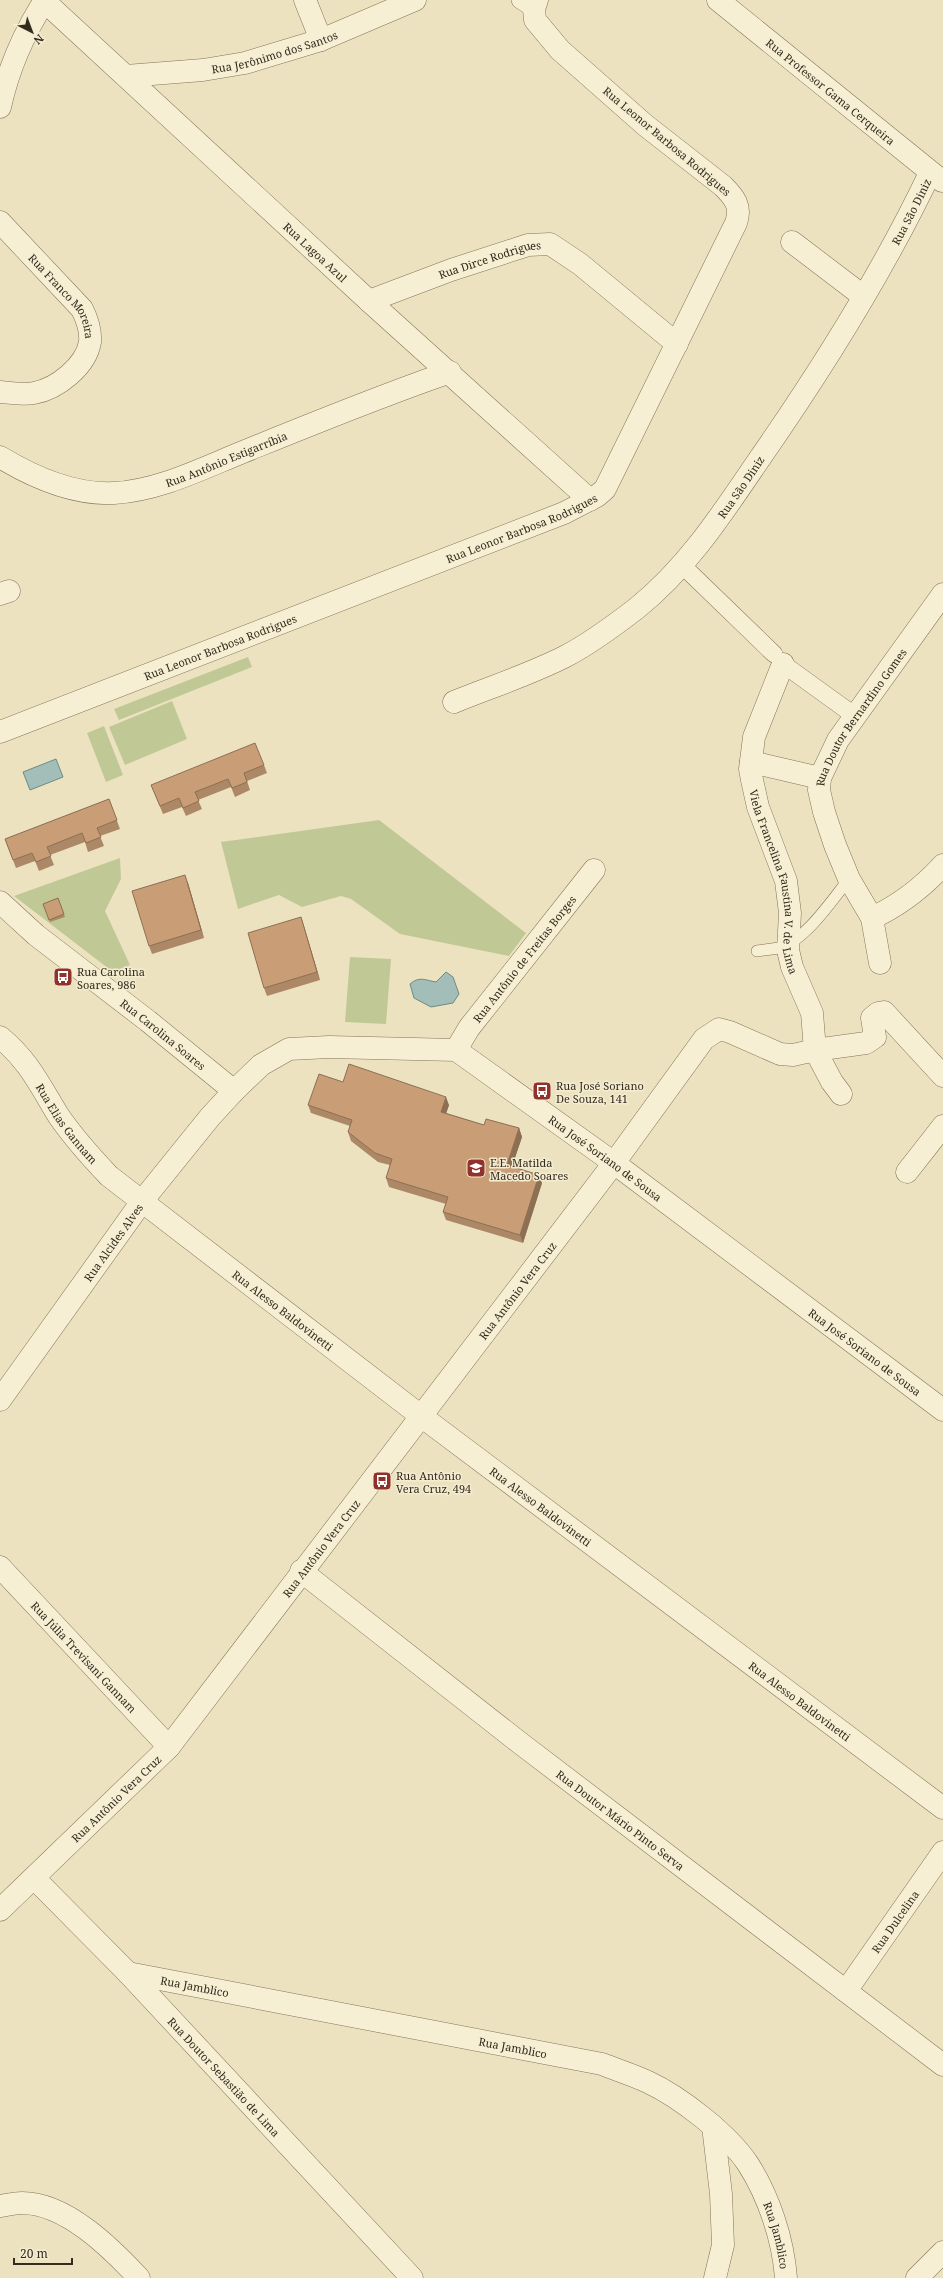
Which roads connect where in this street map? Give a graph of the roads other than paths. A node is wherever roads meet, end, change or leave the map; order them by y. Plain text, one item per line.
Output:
1 (44, 0) edge
2 (305, 0) edge
3 (415, 0) edge
4 (718, 0) edge
5 (530, 3) edge
6 (321, 40) junction
7 (126, 76) junction
8 (0, 107) edge
9 (937, 178) edge
10 (0, 222) edge
11 (792, 242) dead end
12 (863, 296) junction
13 (369, 301) junction
14 (677, 344) junction
15 (450, 372) junction
16 (4, 396) edge
17 (0, 457) edge
18 (590, 500) junction
19 (683, 566) junction
20 (943, 594) edge
21 (779, 659) junction
22 (454, 702) dead end
23 (855, 716) junction
24 (0, 732) edge
25 (751, 762) junction
26 (820, 778) junction
27 (943, 865) edge
28 (594, 870) dead end
29 (849, 879) junction
30 (0, 902) edge
31 (872, 918) junction
32 (788, 942) junction
33 (757, 951) dead end
34 (880, 963) dead end
35 (0, 1037) edge
36 (456, 1050) junction
37 (815, 1050) junction
38 (943, 1076) edge
39 (234, 1090) junction
40 (841, 1094) dead end
41 (943, 1126) edge
42 (614, 1163) junction
43 (906, 1172) dead end
44 (143, 1200) junction
45 (0, 1400) edge
46 (943, 1410) edge
47 (421, 1416) junction
48 (0, 1567) edge
49 (301, 1571) junction
50 (168, 1747) junction
51 (943, 1808) edge
52 (943, 1852) edge
53 (34, 1878) junction
54 (0, 1910) edge
55 (128, 1974) junction
56 (846, 1991) junction
57 (943, 2065) edge
58 (713, 2126) junction
59 (0, 2206) edge
60 (943, 2252) edge
61 (139, 2278) edge
62 (412, 2278) edge
63 (715, 2278) edge
64 (786, 2278) edge
65 (917, 2278) edge

1 - 7 street, Rua Lagoa Azul
1 - 8 street
2 - 6 street
3 - 6 street, Rua Jerônimo dos Santos
4 - 9 street, Rua Professor Gama Cerqueira
5 - 14 street, Rua Leonor Barbosa Rodrigues
6 - 7 street, Rua Jerônimo dos Santos
7 - 13 street, Rua Lagoa Azul
9 - 12 street, Rua São Diniz
10 - 16 street, Rua Franco Moreira
11 - 12 street
12 - 19 street, Rua São Diniz
13 - 14 street, Rua Dirce Rodrigues
13 - 15 street, Rua Lagoa Azul
14 - 18 street, Rua Leonor Barbosa Rodrigues
15 - 17 street, Rua Antônio Estigarríbia
15 - 18 street, Rua Lagoa Azul
18 - 24 street, Rua Leonor Barbosa Rodrigues
19 - 21 street
19 - 22 street, Rua São Diniz
20 - 23 street, Rua Doutor Bernardino Gomes
21 - 23 street
21 - 25 street, Viela Francelina Faustina V. de Lima
23 - 26 street, Rua Doutor Bernardino Gomes
25 - 26 street
25 - 32 street, Viela Francelina Faustina V. de Lima
26 - 29 street, Rua Doutor Bernardino Gomes
27 - 31 street
28 - 36 street, Rua Antônio de Freitas Borges
29 - 31 street, Rua Doutor Bernardino Gomes
29 - 32 lane
30 - 39 street, Rua Carolina Soares
31 - 34 street, Rua Doutor Bernardino Gomes
32 - 33 lane
32 - 37 street, Viela Francelina Faustina V. de Lima
35 - 44 street, Rua Elias Gannam
36 - 39 street
36 - 42 street, Rua José Soriano de Sousa
37 - 38 street
37 - 40 street, Viela Francelina Faustina V. de Lima
37 - 42 street, Rua Antônio Vera Cruz
39 - 44 street, Rua Alcides Alves
41 - 43 street
42 - 46 street, Rua José Soriano de Sousa
42 - 47 street, Rua Antônio Vera Cruz
44 - 45 street, Rua Alcides Alves
44 - 47 street, Rua Alesso Baldovinetti
47 - 49 street, Rua Antônio Vera Cruz
47 - 51 street, Rua Alesso Baldovinetti
48 - 50 street, Rua Júlia Trevisani Gannam
49 - 50 street, Rua Antônio Vera Cruz
49 - 56 street, Rua Doutor Mário Pinto Serva
50 - 53 street, Rua Antônio Vera Cruz
52 - 56 street, Rua Dulcelina
53 - 54 street, Rua Antônio Vera Cruz
53 - 55 street, Rua Doutor Sebastião de Lima
55 - 58 street, Rua Jamblico
55 - 62 street, Rua Doutor Sebastião de Lima
56 - 57 street, Rua Doutor Mário Pinto Serva
58 - 63 street
58 - 64 street, Rua Jamblico
59 - 61 street
60 - 65 street

